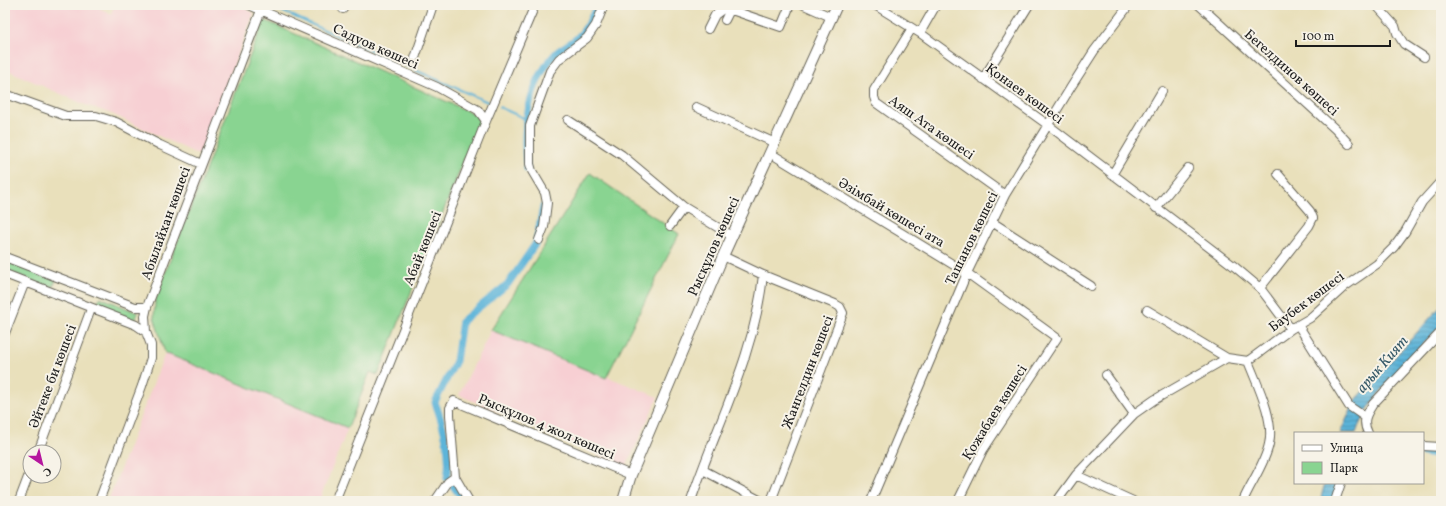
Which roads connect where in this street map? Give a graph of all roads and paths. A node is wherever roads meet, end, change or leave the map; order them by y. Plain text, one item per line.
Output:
1 (249, 5) edge
2 (432, 5) edge
3 (535, 5) edge
4 (604, 5) edge
5 (790, 5) edge
6 (804, 5) edge
7 (837, 5) edge
8 (875, 5) edge
9 (936, 5) edge
10 (1029, 5) edge
11 (1129, 5) edge
12 (1199, 5) edge
13 (1376, 5) edge
14 (724, 7) edge
15 (261, 8) edge
16 (832, 17) junction
17 (725, 20) dead end
18 (912, 28) junction
19 (708, 29) dead end
20 (920, 33) junction
21 (1424, 57) dead end
22 (415, 58) dead end
23 (983, 79) junction
24 (1162, 91) dead end
25 (5, 94) edge
26 (696, 107) dead end
27 (568, 120) dead end
28 (486, 121) junction
29 (1048, 125) junction
30 (775, 143) junction
31 (1349, 144) dead end
32 (770, 153) junction
33 (201, 164) junction
34 (1188, 168) dead end
35 (1278, 174) dead end
36 (1112, 175) junction
37 (1441, 181) edge
38 (1005, 195) junction
39 (684, 207) junction
40 (1156, 208) junction
41 (992, 222) junction
42 (670, 226) dead end
43 (732, 236) junction
44 (539, 240) dead end
45 (723, 256) junction
46 (5, 257) edge
47 (967, 273) junction
48 (5, 274) edge
49 (763, 275) junction
50 (25, 282) junction
51 (1091, 286) dead end
52 (1260, 288) junction
53 (91, 309) junction
54 (1147, 310) dead end
55 (146, 312) junction
56 (133, 324) junction
57 (1294, 327) junction
58 (146, 332) junction
59 (1441, 332) edge
60 (5, 333) edge
61 (1057, 338) joint
62 (1227, 358) junction
63 (1248, 361) junction
64 (1106, 375) dead end
65 (1134, 414) junction
66 (1365, 416) junction
67 (1368, 432) edge
68 (41, 444) edge
69 (1424, 446) edge
70 (1441, 447) edge
71 (703, 470) junction
72 (631, 475) junction
73 (1076, 475) junction
74 (455, 477) junction
75 (25, 484) edge
76 (1341, 484) edge
77 (19, 501) edge
78 (98, 501) edge
79 (335, 501) edge
80 (435, 501) edge
81 (469, 501) edge
82 (623, 501) edge
83 (691, 501) edge
84 (761, 501) edge
85 (771, 501) edge
86 (871, 501) edge
87 (958, 501) edge
88 (1057, 501) edge
89 (1133, 501) edge
90 (1243, 501) edge
91 (1335, 501) edge

1 - 15 street, Садуов көшесі
2 - 22 street
3 - 28 street, Абай көшесі
4 - 44 street
5 - 14 street
6 - 16 street
7 - 16 main road, Рысқұлов көшесі
8 - 18 street, Қонаев көшесі
9 - 20 street
10 - 23 street
11 - 29 street, Ташанов көшесі
12 - 31 street, Бегелдинов көшесі
13 - 21 street
14 - 17 street
14 - 19 street
15 - 28 street, Садуов көшесі
15 - 33 street
16 - 30 main road, Рысқұлов көшесі
18 - 20 street, Қонаев көшесі
18 - 38 street, Аяш Ата көшесі
20 - 23 street, Қонаев көшесі
23 - 29 street, Қонаев көшесі
24 - 36 street
25 - 33 street, Абылайхан көшесі
26 - 30 street
27 - 39 street
28 - 79 street, Абай көшесі
29 - 36 street, Қонаев көшесі
29 - 38 street, Ташанов көшесі
30 - 32 main road, Рысқұлов көшесі
32 - 43 main road, Рысқұлов көшесі
32 - 47 street, Әзімбай көшесі ата
33 - 55 street, Абылайхан көшесі
34 - 40 street
35 - 52 street
36 - 40 street, Қонаев көшесі
37 - 57 street, Баубек көшесі
38 - 41 street, Ташанов көшесі
39 - 42 street
39 - 43 street
40 - 52 street, Қонаев көшесі
41 - 47 street, Ташанов көшесі
41 - 51 street
43 - 45 main road, Рысқұлов көшесі
45 - 49 street, Жангелдин көшесі
45 - 72 main road, Рысқұлов көшесі
46 - 55 street
47 - 61 street, Әзімбай көшесі ата
47 - 86 street, Ташанов көшесі
48 - 50 street
49 - 71 street
49 - 85 street, Жангелдин көшесі
50 - 53 street
50 - 60 street
52 - 57 street, Қонаев көшесі
53 - 56 street
53 - 68 street, Әйтеке би көшесі
54 - 62 street
55 - 56 street
55 - 58 street, Абылайхан көшесі
56 - 58 street
57 - 63 street, Баубек көшесі
57 - 66 street, Қонаев көшесі
58 - 78 street, Абылайхан көшесі
59 - 66 street
61 - 87 street, Қожабаев көшесі
62 - 63 street
62 - 65 street
63 - 90 street
64 - 65 street
65 - 73 street
66 - 67 street
69 - 70 street
71 - 83 street
71 - 84 street
72 - 74 street, Рысқұлов 4 жол көшесі
72 - 82 main road, Рысқұлов көшесі
73 - 88 street
73 - 89 street
74 - 80 street
74 - 81 street
75 - 77 street
76 - 91 street

